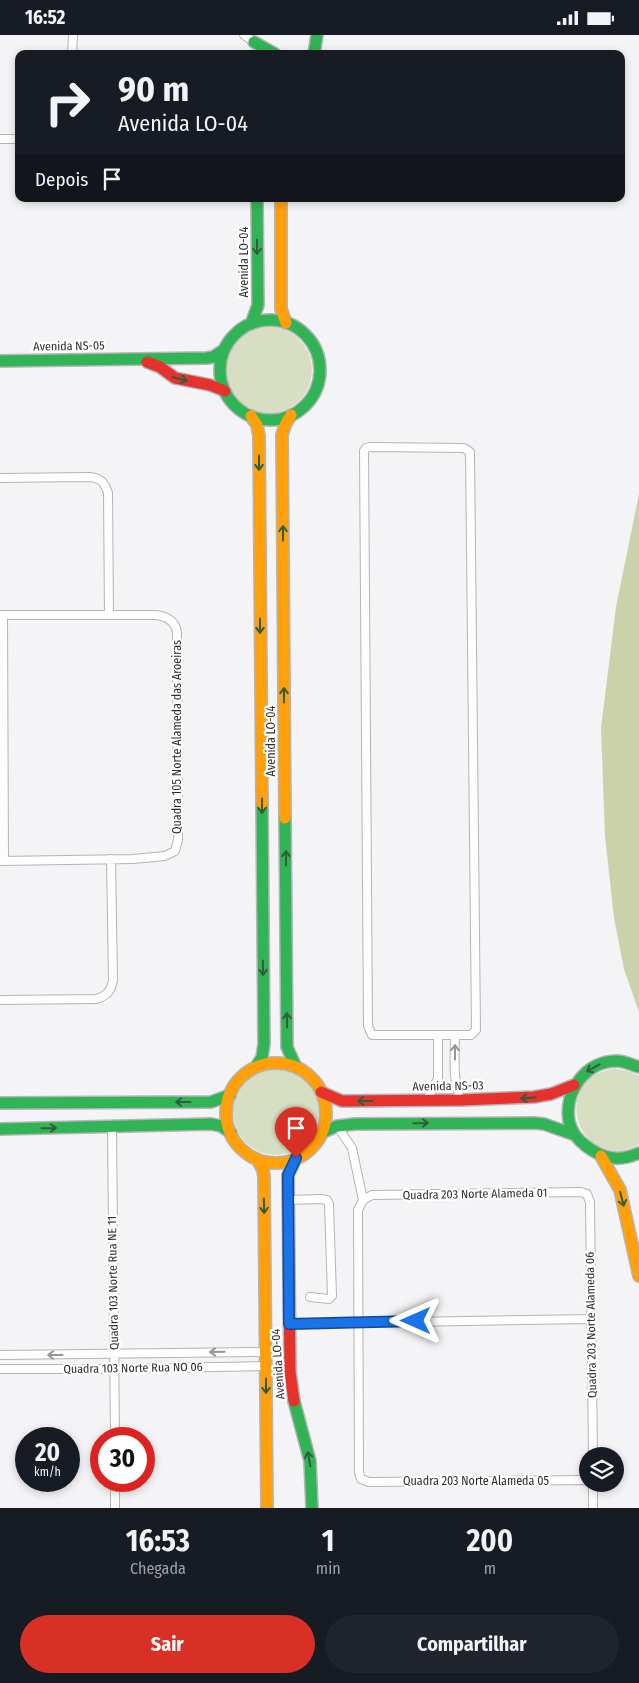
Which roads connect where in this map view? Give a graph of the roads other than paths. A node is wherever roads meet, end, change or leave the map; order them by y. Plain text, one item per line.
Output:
1 (73, 35) edge
2 (244, 35) edge
3 (317, 35) edge
4 (255, 38) edge
5 (72, 50) edge
6 (270, 50) edge
7 (315, 50) edge
8 (0, 139) edge
9 (15, 139) edge
10 (257, 202) edge
11 (281, 202) edge
12 (286, 323) junction
13 (250, 324) junction
14 (224, 350) junction
15 (138, 359) junction
16 (0, 361) edge
17 (225, 391) junction
18 (291, 415) junction
19 (251, 416) junction
20 (0, 478) edge
21 (2, 615) edge
22 (109, 615) junction
23 (110, 859) junction
24 (2, 861) edge
25 (0, 1000) edge
26 (438, 1035) junction
27 (455, 1035) junction
28 (256, 1067) junction
29 (296, 1067) junction
30 (639, 1067) edge
31 (574, 1085) junction
32 (321, 1092) junction
33 (230, 1095) junction
34 (462, 1100) junction
35 (426, 1101) junction
36 (0, 1103) edge
37 (337, 1125) junction
38 (112, 1127) junction
39 (0, 1129) edge
40 (231, 1133) junction
41 (321, 1133) junction
42 (574, 1135) junction
43 (639, 1153) edge
44 (601, 1156) junction
45 (296, 1158) junction
46 (257, 1159) junction
47 (587, 1194) joint
48 (288, 1200) junction
49 (364, 1200) junction
50 (639, 1270) edge
51 (310, 1297) dead end
52 (591, 1319) junction
53 (358, 1322) junction
54 (289, 1324) junction
55 (266, 1351) junction
56 (114, 1354) junction
57 (0, 1355) edge
58 (266, 1366) junction
59 (0, 1369) edge
60 (115, 1369) junction
61 (115, 1427) edge
62 (592, 1447) edge
63 (579, 1480) edge
64 (115, 1492) edge
65 (593, 1492) edge
66 (115, 1508) edge
67 (267, 1508) edge
68 (312, 1508) edge
69 (593, 1508) edge

1 - 5 street
2 - 4 street
3 - 7 street
4 - 6 street
8 - 9 street
10 -> 13 street, Avenida LO-04
11 - 12 street
12 - 13 street
12 - 18 street
13 - 14 street, Avenida NS-05
14 - 15 street, Avenida NS-05
14 - 17 street
15 - 16 street, Avenida NS-05
15 -> 17 street, Avenida NS-05
17 - 19 street
18 - 19 street
29 -> 18 street, Avenida LO-04
19 -> 28 street, Avenida LO-04
20 - 22 street
21 - 22 street, Quadra 105 Norte Alameda das Aroeiras
21 - 24 street
22 - 23 street, Quadra 105 Norte Alameda das Aroeiras
23 - 24 street, Quadra 105 Norte Alameda das Aroeiras
23 - 25 street
26 - 27 street
26 - 27 street
26 - 35 street
34 -> 27 street
28 - 29 street
28 - 33 street
29 - 32 street, Avenida NS-03
30 -> 31 street, Avenida NS-03
31 -> 34 street, Avenida NS-03
31 - 42 street
35 -> 32 street, Avenida NS-03
32 - 41 street
33 -> 36 street
33 - 40 street
34 - 35 street, Avenida NS-03
37 - 41 street
37 -> 42 street
37 - 49 street
39 -> 38 street
38 - 40 street
38 - 56 street, Quadra 103 Norte Rua NE 11
40 - 46 street
41 - 45 street
42 - 44 street
43 - 44 street
44 -> 50 street
45 - 46 street
45 - 48 street, Avenida LO-04
46 -> 55 street, Avenida LO-04
47 - 49 street, Quadra 203 Norte Alameda 01
47 - 52 street, Quadra 203 Norte Alameda 06
48 - 51 street
48 - 54 street, Avenida LO-04
49 - 53 street
52 - 53 street
52 - 62 street, Quadra 203 Norte Alameda 06
53 - 54 street
53 - 63 street, Quadra 203 Norte Alameda 05
68 -> 54 street, Avenida LO-04
55 -> 56 street, Quadra 103 Norte Rua NO 06
55 - 58 street, Avenida LO-04
56 -> 57 street, Quadra 103 Norte Rua NO 06
56 - 60 street, Quadra 103 Norte Rua NE 11
58 - 60 street, Quadra 103 Norte Rua NO 06
58 -> 67 street, Avenida LO-04
59 - 60 street, Quadra 103 Norte Rua NO 06
60 - 61 street, Quadra 103 Norte Rua NE 11
64 - 66 street
65 - 69 street

